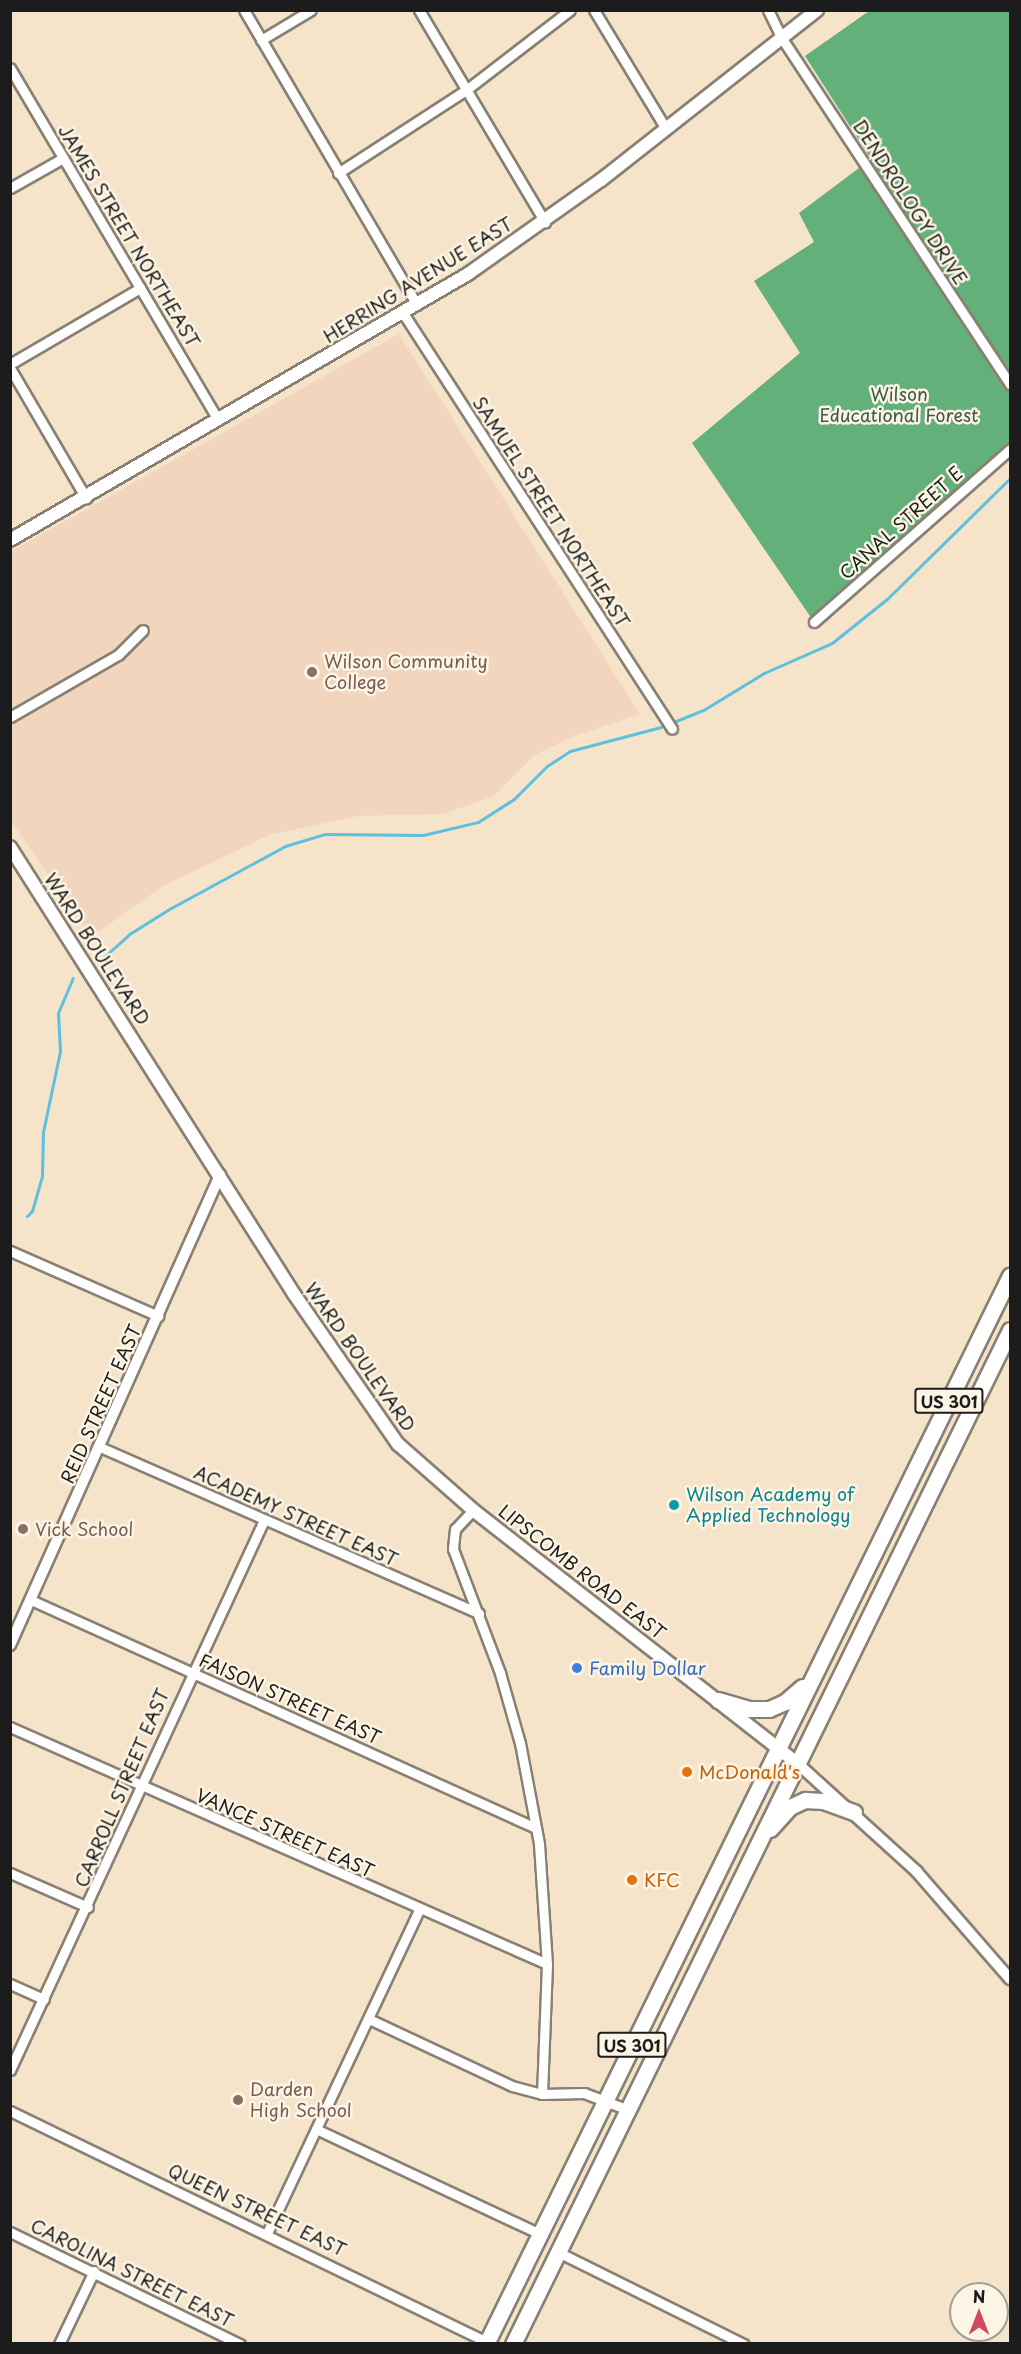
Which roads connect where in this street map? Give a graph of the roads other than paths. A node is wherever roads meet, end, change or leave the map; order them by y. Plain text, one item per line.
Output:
1 (244, 10) edge
2 (311, 10) edge
3 (419, 10) edge
4 (570, 10) edge
5 (594, 10) edge
6 (768, 10) edge
7 (817, 10) edge
8 (781, 37) junction
9 (261, 40) junction
10 (10, 68) edge
11 (466, 90) junction
12 (666, 129) junction
13 (63, 158) junction
14 (338, 173) junction
15 (10, 188) edge
16 (545, 222) junction
17 (140, 288) junction
18 (417, 305) junction
19 (403, 313) junction
20 (10, 366) edge
21 (1011, 384) edge
22 (218, 420) junction
23 (1011, 449) edge
24 (86, 498) junction
25 (10, 540) edge
26 (814, 622) dead end
27 (143, 630) dead end
28 (10, 717) edge
29 (672, 729) dead end
30 (10, 847) edge
31 (220, 1175) junction
32 (10, 1251) edge
33 (1011, 1276) edge
34 (158, 1316) junction
35 (1011, 1330) edge
36 (100, 1446) junction
37 (473, 1510) junction
38 (264, 1520) junction
39 (31, 1600) junction
40 (479, 1613) junction
41 (10, 1645) edge
42 (190, 1672) junction
43 (812, 1676) junction
44 (718, 1700) junction
45 (10, 1727) edge
46 (778, 1747) junction
47 (796, 1763) junction
48 (140, 1787) junction
49 (854, 1812) junction
50 (536, 1828) junction
51 (756, 1845) junction
52 (10, 1873) edge
53 (88, 1907) junction
54 (420, 1910) junction
55 (547, 1964) junction
56 (1011, 1979) edge
57 (10, 1984) edge
58 (44, 1999) junction
59 (369, 2019) junction
60 (10, 2070) edge
61 (542, 2094) junction
62 (606, 2100) junction
63 (626, 2109) junction
64 (10, 2112) edge
65 (316, 2129) junction
66 (10, 2232) edge
67 (267, 2233) junction
68 (540, 2234) junction
69 (558, 2252) junction
70 (94, 2271) junction
71 (59, 2343) edge
72 (240, 2343) edge
73 (487, 2343) edge
74 (513, 2343) edge
75 (743, 2343) edge

1 - 9 street
2 - 9 street
3 - 11 street
4 - 11 street
5 - 12 street
6 - 8 street, DENDROLOGY DRIVE
7 - 8 main road, HERRING AVENUE EAST
8 - 12 main road, HERRING AVENUE EAST
8 - 21 street, DENDROLOGY DRIVE
9 - 14 street
10 - 13 street, JAMES STREET NORTHEAST
11 - 14 street
11 - 16 street
12 - 16 main road, HERRING AVENUE EAST
13 - 15 street
13 - 17 street, JAMES STREET NORTHEAST
14 - 18 street
16 - 18 main road, HERRING AVENUE EAST
17 - 20 street
17 - 22 street, JAMES STREET NORTHEAST
18 - 19 main road, HERRING AVENUE EAST
19 - 22 main road, HERRING AVENUE EAST
19 - 29 street, SAMUEL STREET NORTHEAST
20 - 24 street
22 - 24 main road, HERRING AVENUE EAST
23 - 26 street, CANAL STREET E
24 - 25 main road, HERRING AVENUE EAST
27 - 28 street
30 - 31 main road, WARD BOULEVARD
31 - 34 street, REID STREET EAST
31 - 37 main road, WARD BOULEVARD
32 - 34 street
33 - 43 highway, US 301
34 - 36 street, REID STREET EAST
35 - 47 highway, US 301
36 - 38 street, ACADEMY STREET EAST
36 - 39 street, REID STREET EAST
37 - 40 street
37 - 44 main road, LIPSCOMB ROAD EAST
38 - 40 street, ACADEMY STREET EAST
38 - 42 street, CARROLL STREET EAST
39 - 41 street, REID STREET EAST
39 - 42 street, FAISON STREET EAST
40 - 50 street
42 - 48 street, CARROLL STREET EAST
42 - 50 street, FAISON STREET EAST
43 - 44 highway
43 - 46 highway, US 301
44 - 46 main road, LIPSCOMB ROAD EAST
45 - 48 street, VANCE STREET EAST
46 - 47 main road, LIPSCOMB ROAD EAST
46 - 62 highway, US 301
47 - 49 street, LIPSCOMB ROAD EAST
47 - 51 highway, US 301
48 - 53 street, CARROLL STREET EAST
48 - 54 street, VANCE STREET EAST
49 - 51 highway
49 - 56 street, LIPSCOMB ROAD EAST
50 - 55 street
51 - 63 highway, US 301
52 - 53 street
53 - 58 street, CARROLL STREET EAST
54 - 55 street, VANCE STREET EAST
54 - 59 street
55 - 61 street
57 - 58 street
58 - 60 street, CARROLL STREET EAST
59 - 61 street
59 - 65 street
61 - 62 street
62 - 63 street
62 - 68 highway, US 301
63 - 69 highway, US 301
64 - 67 street, QUEEN STREET EAST
65 - 67 street
65 - 68 street
66 - 70 street, CAROLINA STREET EAST
67 - 73 street, QUEEN STREET EAST
68 - 73 highway, US 301
69 - 74 highway, US 301
69 - 75 street
70 - 71 street
70 - 72 street, CAROLINA STREET EAST

